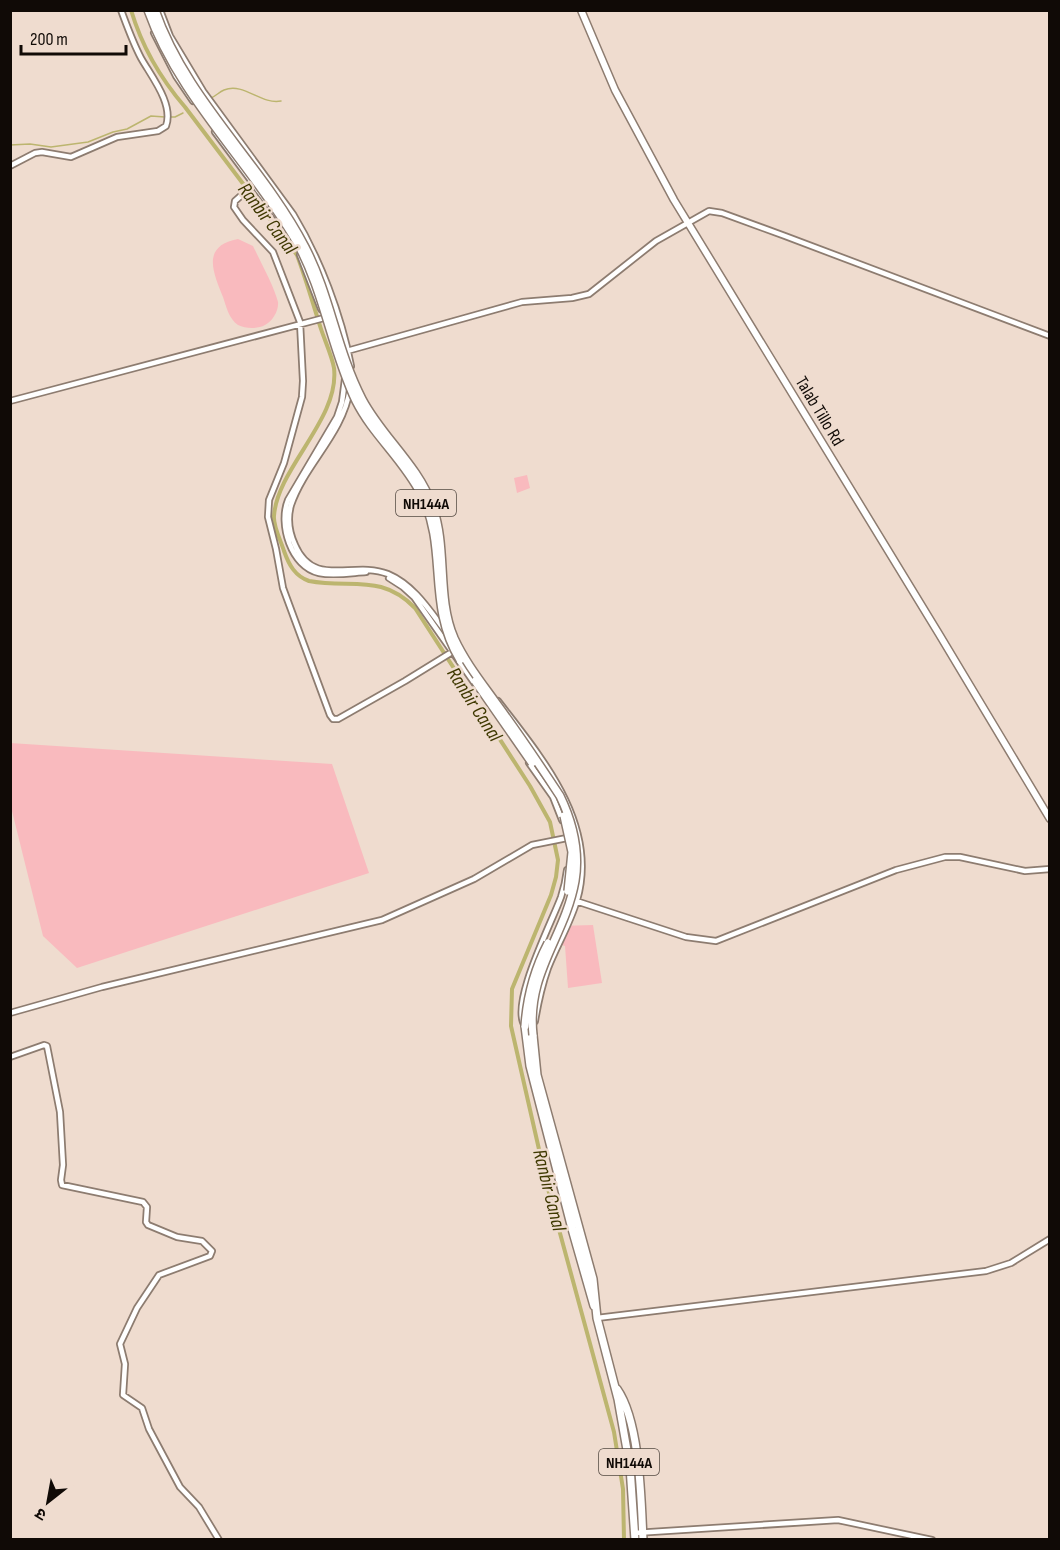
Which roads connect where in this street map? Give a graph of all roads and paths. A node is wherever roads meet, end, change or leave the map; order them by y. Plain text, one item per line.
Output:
1 (121, 10) edge
2 (147, 10) edge
3 (155, 10) edge
4 (160, 10) edge
5 (581, 10) edge
6 (10, 166) edge
7 (253, 187) junction
8 (687, 222) junction
9 (323, 318) junction
10 (301, 325) junction
11 (1050, 336) edge
12 (348, 351) junction
13 (336, 353) junction
14 (10, 401) edge
15 (449, 653) junction
16 (1050, 819) edge
17 (565, 839) junction
18 (1050, 869) edge
19 (576, 902) junction
20 (10, 1013) edge
21 (525, 1026) junction
22 (533, 1035) junction
23 (10, 1058) edge
24 (1050, 1239) edge
25 (596, 1315) junction
26 (639, 1536) edge
27 (219, 1539) edge
28 (932, 1539) edge

1 - 6 street
2 - 7 street
2 - 21 highway, NH144A, bridge
3 - 22 highway, NH144A, bridge
4 - 12 street
5 - 8 main road, Talab Tillo Rd
7 - 9 street
7 - 10 street
8 - 11 street
8 - 12 street
8 - 16 main road, Talab Tillo Rd
9 - 10 street
9 - 13 street
10 - 14 street
10 - 15 street
12 - 13 street
12 - 19 street
13 - 15 street
15 - 17 street
17 - 20 street
17 - 21 street
18 - 19 street
19 - 22 street
21 - 25 highway, NH144A
22 - 25 highway
23 - 27 street
24 - 25 street
25 - 26 highway, NH144A
26 - 28 street

